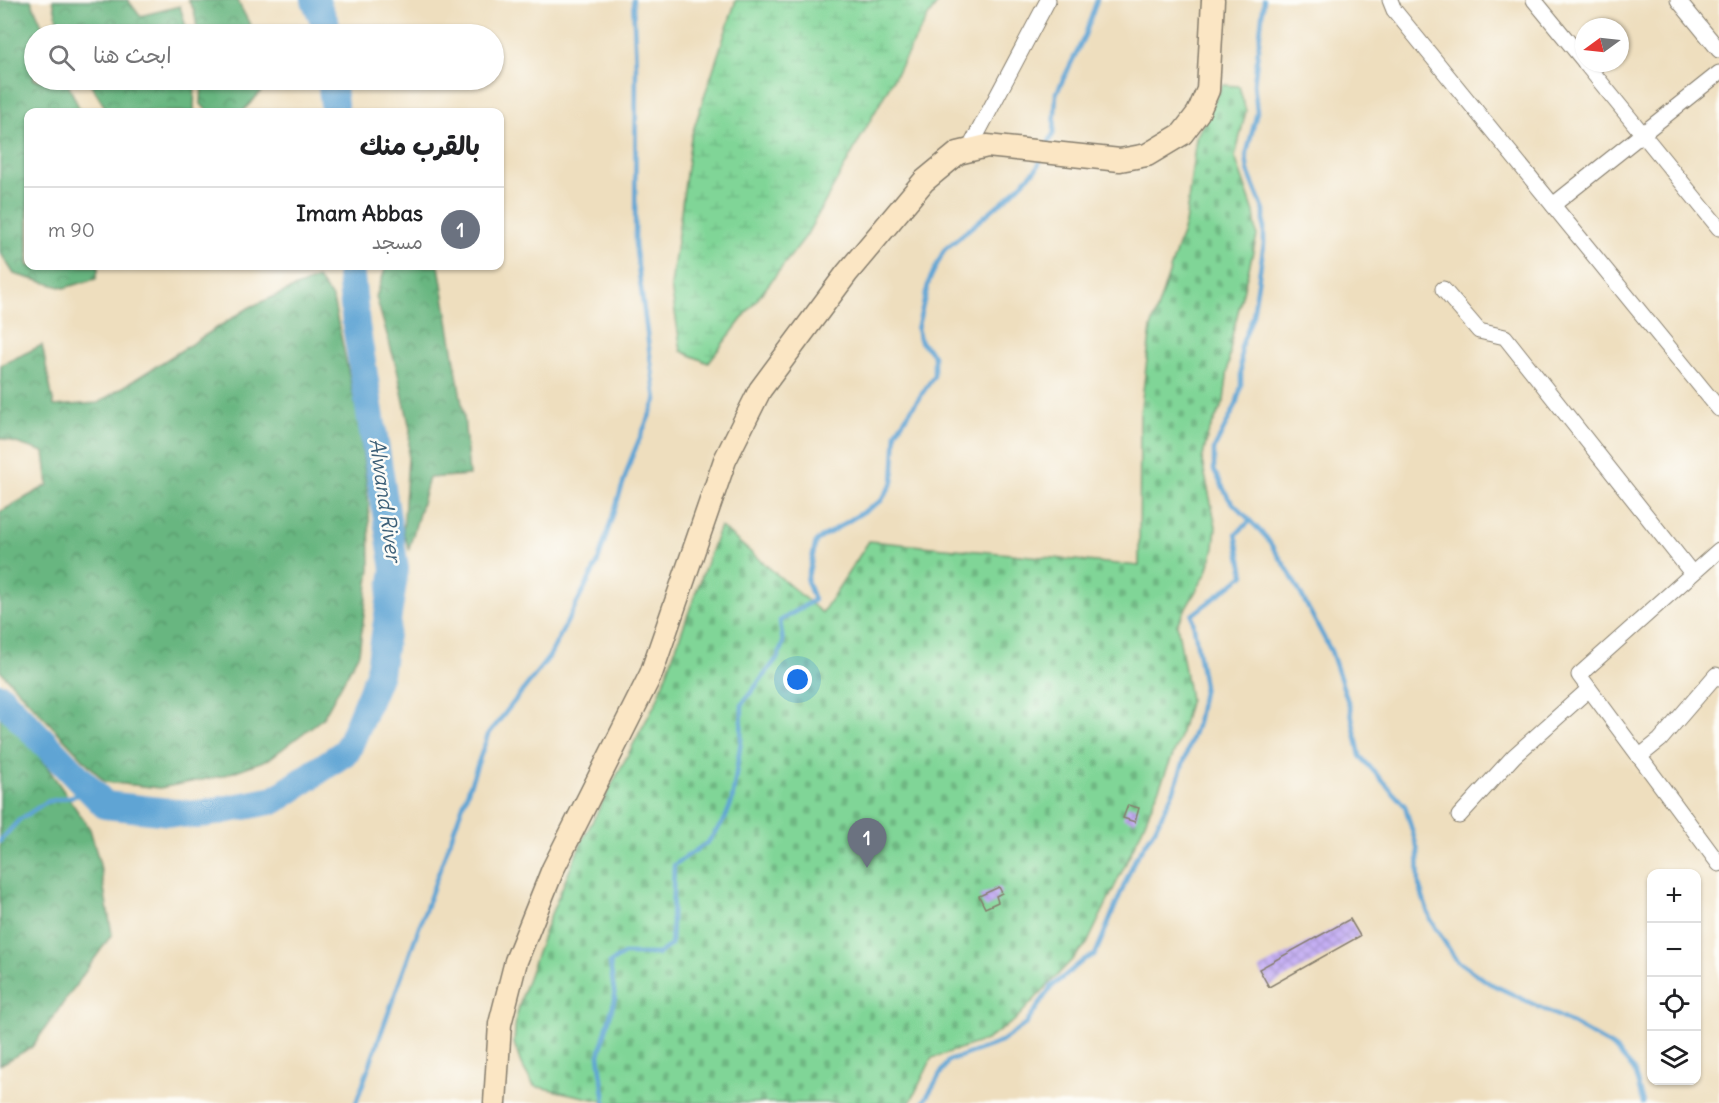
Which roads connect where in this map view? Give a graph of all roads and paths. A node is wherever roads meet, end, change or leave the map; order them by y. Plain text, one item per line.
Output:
1 (1048, 0) edge
2 (1213, 0) edge
3 (1390, 0) edge
4 (1534, 0) edge
5 (1678, 0) edge
6 (1575, 50) edge
7 (1719, 50) edge
8 (1593, 72) edge
9 (1719, 72) edge
10 (1643, 134) junction
11 (968, 151) junction
12 (1553, 205) junction
13 (1719, 228) edge
14 (1443, 289) dead end
15 (1719, 409) edge
16 (1719, 550) edge
17 (1691, 572) junction
18 (1719, 678) edge
19 (1589, 688) junction
20 (1639, 757) junction
21 (1458, 816) dead end
22 (1719, 864) edge
23 (495, 1103) edge

1 - 11 street
2 - 11 main road
3 - 12 street
4 - 6 street
5 - 7 street
8 - 10 street
9 - 10 street
10 - 12 street
10 - 13 street
11 - 23 main road
12 - 15 street
14 - 17 street
16 - 17 street
17 - 19 street
18 - 20 street
19 - 20 street
19 - 21 street
20 - 22 street

